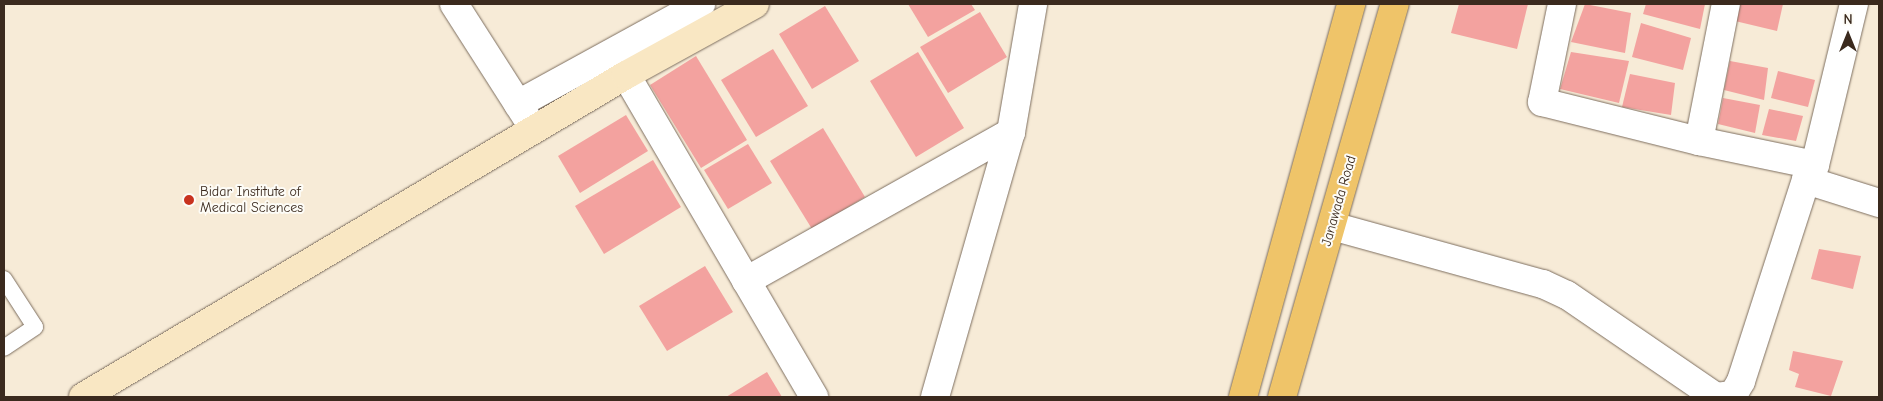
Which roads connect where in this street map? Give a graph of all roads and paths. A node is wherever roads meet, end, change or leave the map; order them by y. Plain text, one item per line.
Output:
1 (454, 4) edge
2 (701, 4) edge
3 (755, 4) edge
4 (1034, 4) edge
5 (1351, 4) edge
6 (1395, 4) edge
7 (1562, 4) edge
8 (1726, 4) edge
9 (1854, 4) edge
10 (626, 75) junction
11 (518, 104) junction
12 (534, 129) junction
13 (1011, 132) junction
14 (1699, 141) junction
15 (1810, 172) junction
16 (1879, 203) edge
17 (1332, 226) junction
18 (4, 280) edge
19 (746, 281) junction
20 (4, 348) edge
21 (83, 397) edge
22 (814, 397) edge
23 (935, 397) edge
24 (1243, 397) edge
25 (1282, 397) edge

1 - 11 street
2 - 11 street
3 - 10 street
4 - 13 street
5 - 24 main road
6 - 17 main road, Janawada Road
7 - 14 street
8 - 14 street
9 - 15 street
10 - 12 street
10 - 19 street
11 - 12 street
12 - 21 street
13 - 19 street
13 - 23 street
14 - 15 street
15 - 16 street
15 - 17 street
17 - 25 main road, Janawada Road
18 - 20 lane
19 - 22 street

